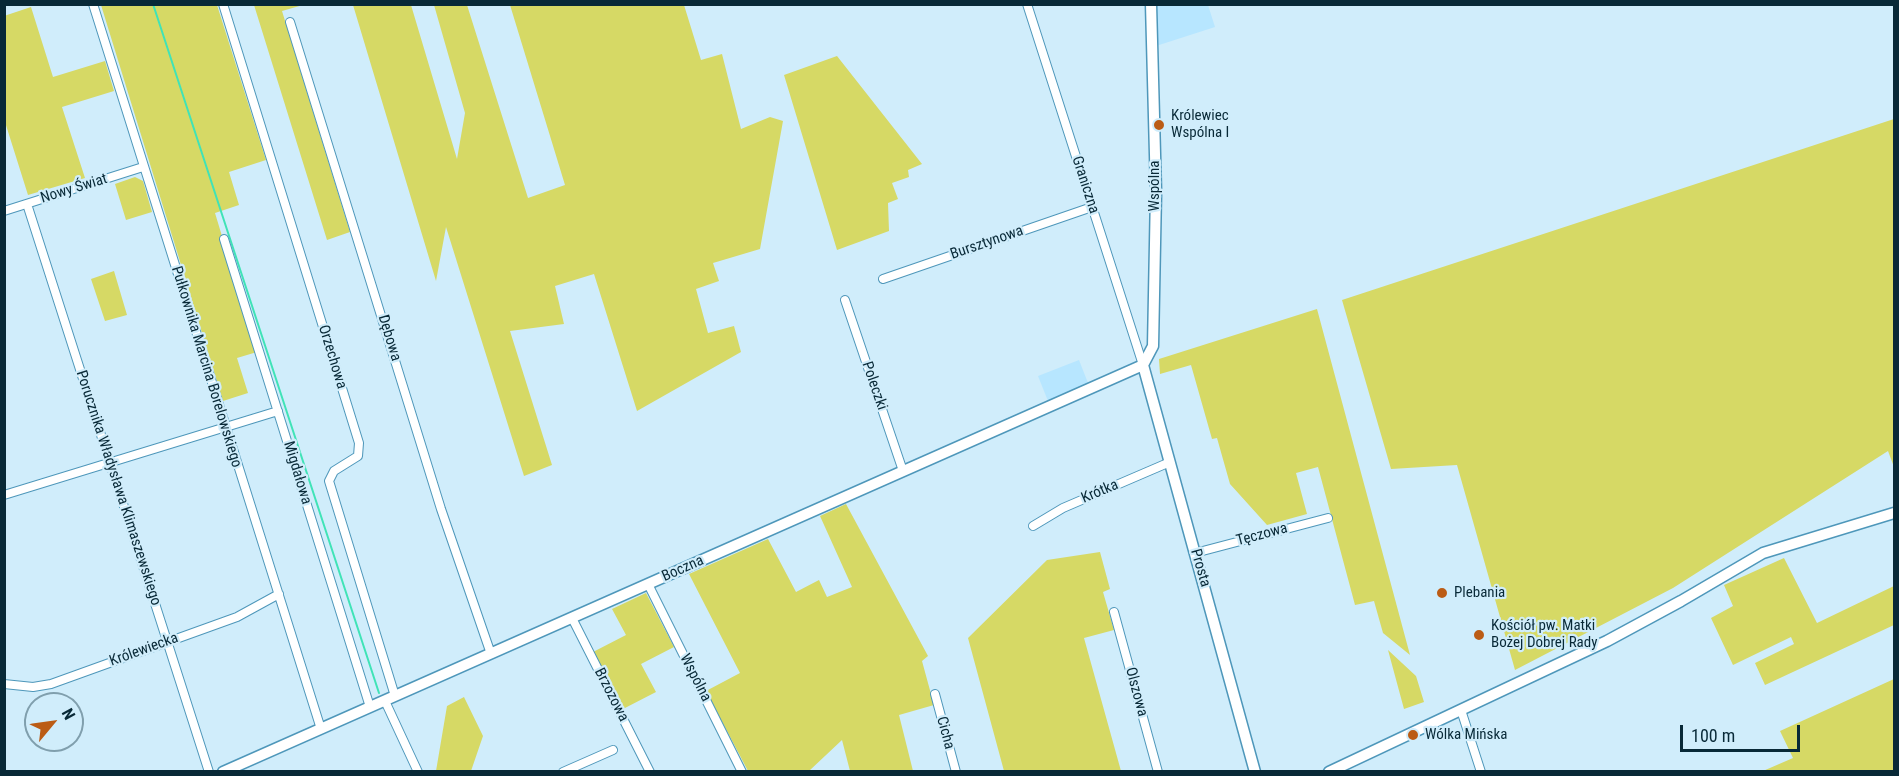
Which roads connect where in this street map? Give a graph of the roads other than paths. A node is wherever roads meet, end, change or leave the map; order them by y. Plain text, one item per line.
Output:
1 (93, 4) edge
2 (223, 4) edge
3 (1027, 4) edge
4 (1150, 4) edge
5 (290, 22) dead end
6 (143, 167) junction
7 (27, 204) junction
8 (1092, 207) junction
9 (4, 211) edge
10 (224, 239) dead end
11 (883, 279) dead end
12 (845, 300) dead end
13 (1143, 365) junction
14 (279, 411) junction
15 (225, 427) junction
16 (1170, 462) junction
17 (110, 464) junction
18 (903, 471) junction
19 (4, 495) edge
20 (1894, 513) edge
21 (1329, 518) dead end
22 (1033, 526) dead end
23 (1195, 552) junction
24 (648, 584) junction
25 (279, 594) junction
26 (1114, 612) dead end
27 (572, 618) junction
28 (167, 642) junction
29 (491, 654) junction
30 (4, 684) edge
31 (935, 694) dead end
32 (390, 699) junction
33 (370, 707) junction
34 (1461, 710) junction
35 (321, 729) junction
36 (613, 750) dead end
37 (208, 771) edge
38 (223, 771) edge
39 (418, 771) edge
40 (563, 771) edge
41 (650, 771) edge
42 (742, 771) edge
43 (956, 771) edge
44 (1158, 771) edge
45 (1255, 771) edge
46 (1329, 771) edge
47 (1481, 771) edge

1 - 6 street, Pułkownika Marcina Borelowskiego
2 - 32 street, Orzechowa
3 - 8 street, Graniczna
4 - 13 street, Wspólna
5 - 29 street, Dębowa
6 - 7 street, Nowy Świat
6 - 15 street, Pułkownika Marcina Borelowskiego
7 - 9 street, Nowy Świat
7 - 17 street, Porucznika Władysława Klimaszewskiego
8 - 11 street, Bursztynowa
8 - 13 street, Graniczna
10 - 14 street, Migdałowa
12 - 18 street, Poleczki
13 - 16 street, Prosta
13 - 18 street, Boczna
14 - 15 street
14 - 33 street, Migdałowa
15 - 17 street
15 - 25 street, Pułkownika Marcina Borelowskiego
16 - 22 street, Krótka
16 - 23 street, Prosta
17 - 19 street
17 - 28 street, Porucznika Władysława Klimaszewskiego
18 - 24 street, Boczna
20 - 34 street
21 - 23 street, Tęczowa
23 - 45 street, Prosta
24 - 27 street, Boczna
24 - 42 street, Wspólna
25 - 28 street, Królewiecka
25 - 35 street, Pułkownika Marcina Borelowskiego
26 - 44 street, Olszowa
27 - 29 street, Boczna
27 - 41 street, Brzozowa
28 - 30 street, Królewiecka
28 - 37 street, Porucznika Władysława Klimaszewskiego
29 - 32 street, Boczna
31 - 43 street, Cicha
32 - 33 street, Boczna
32 - 39 street
33 - 35 street, Boczna
34 - 46 street
34 - 47 street
35 - 38 street, Boczna
36 - 40 street

